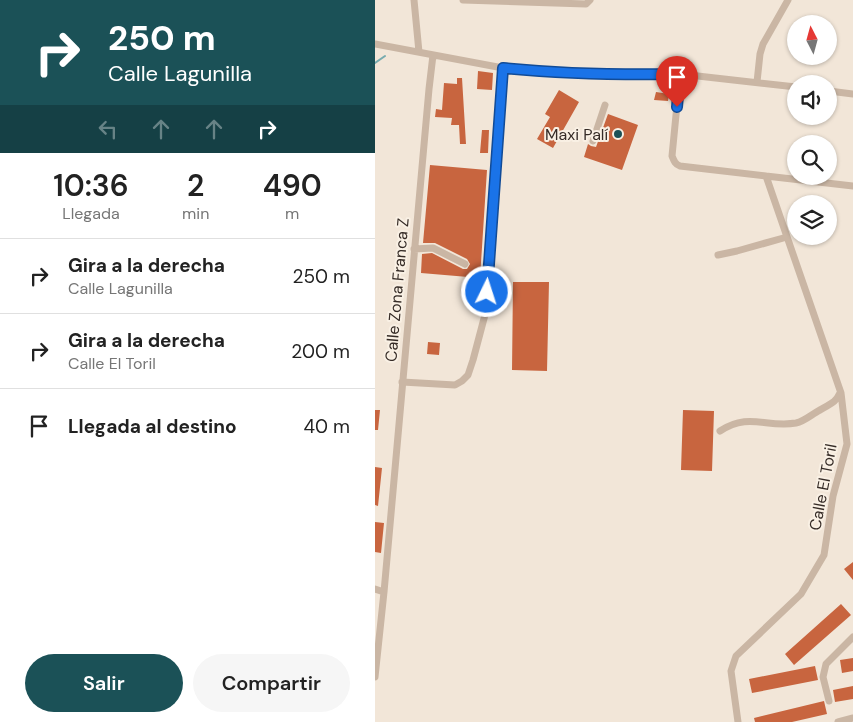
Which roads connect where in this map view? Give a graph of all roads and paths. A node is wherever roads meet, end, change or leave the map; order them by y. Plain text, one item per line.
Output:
1 (414, 0) edge
2 (463, 0) edge
3 (788, 0) edge
4 (589, 1) edge
5 (375, 44) edge
6 (419, 52) junction
7 (433, 55) junction
8 (503, 68) junction
9 (680, 74) junction
10 (757, 82) junction
11 (787, 86) edge
12 (837, 92) edge
13 (853, 94) edge
14 (605, 105) dead end
15 (593, 141) dead end
16 (766, 176) junction
17 (853, 186) edge
18 (787, 237) joint
19 (790, 245) edge
20 (414, 249) junction
21 (718, 255) dead end
22 (465, 264) dead end
23 (403, 382) junction
24 (841, 393) junction
25 (720, 431) dead end
26 (375, 590) edge
27 (384, 592) junction
28 (379, 602) edge
29 (853, 637) edge
30 (375, 677) edge
31 (829, 701) dead end
32 (853, 718) edge
33 (739, 722) edge
34 (838, 722) edge

1 - 6 street
2 - 4 street
3 - 10 street
5 - 6 street
6 - 7 street
7 - 8 street
7 - 20 street, Calle Zona Franca Z
8 - 9 street
8 - 23 street
9 - 10 street
9 - 16 street
10 - 11 street
12 - 13 street
14 - 15 street
16 - 17 street
16 - 18 street, Calle El Toril
18 - 21 street
19 - 24 street, Calle El Toril
20 - 22 street
20 - 23 street, Calle Zona Franca Z
23 - 27 street, Calle Zona Franca Z
24 - 25 street
24 - 33 street, Calle El Toril
26 - 27 street
27 - 28 street, Calle Zona Franca Z
28 - 30 street, Calle Zona Franca Z
29 - 31 street
32 - 34 street

